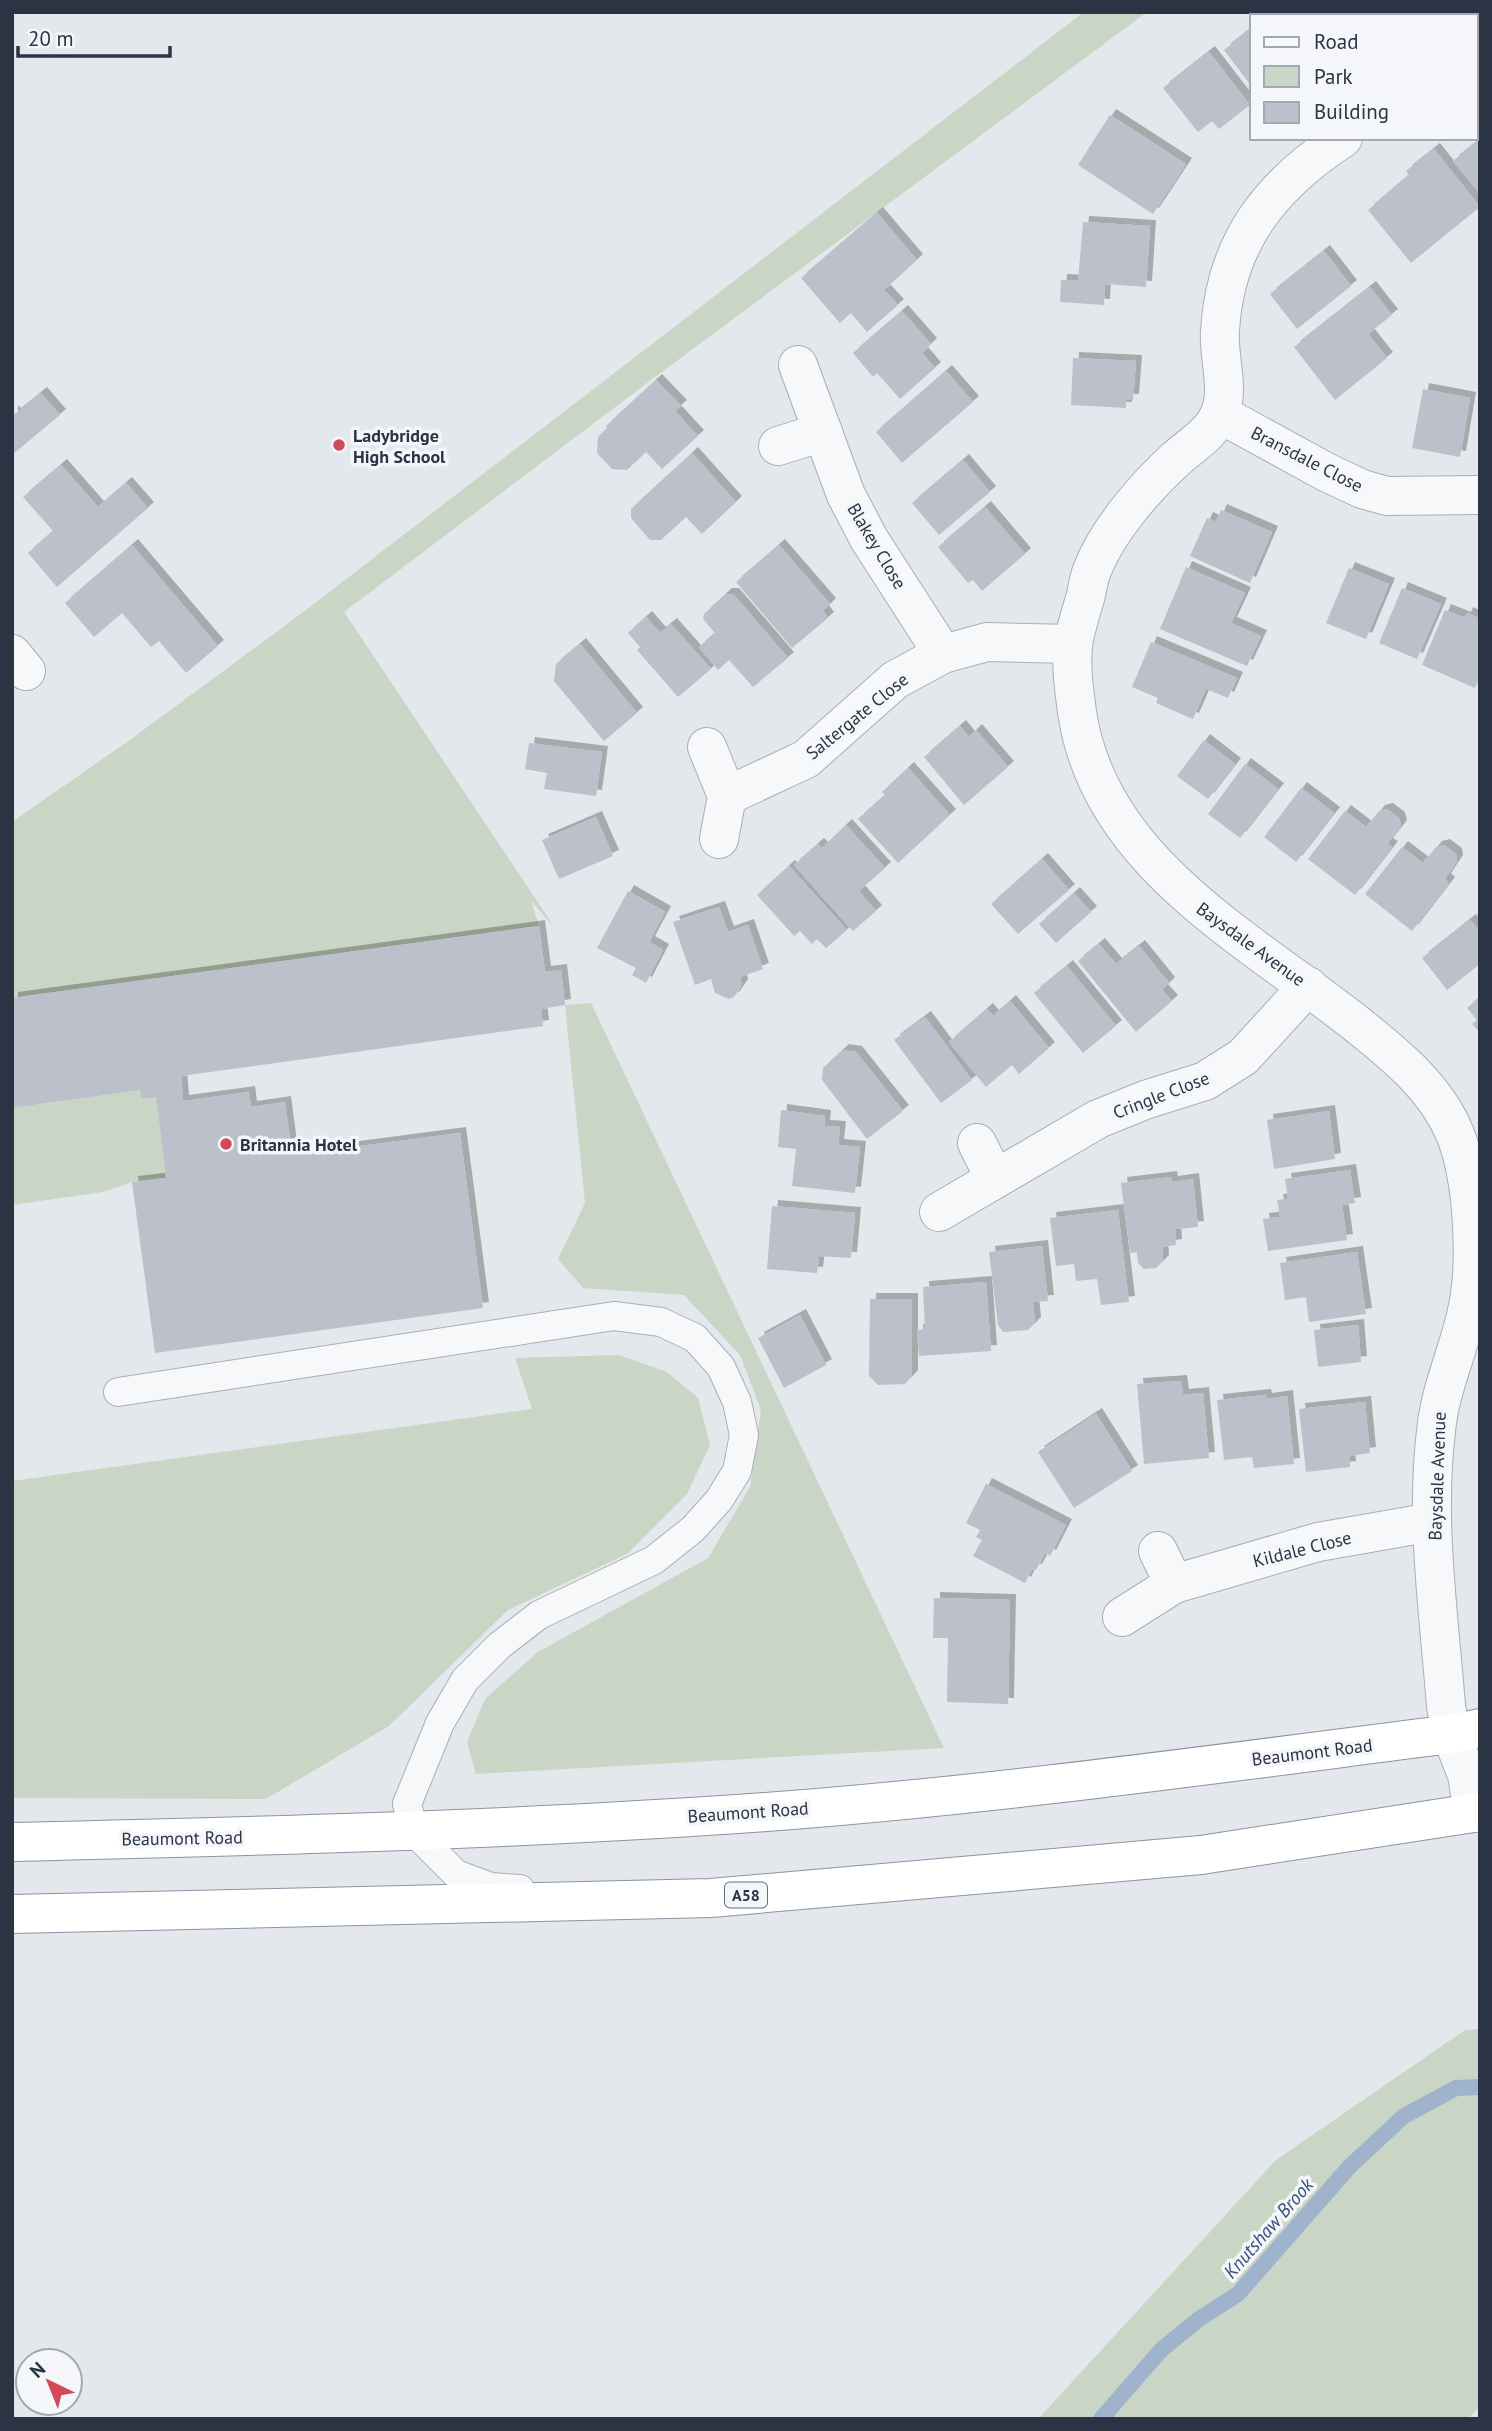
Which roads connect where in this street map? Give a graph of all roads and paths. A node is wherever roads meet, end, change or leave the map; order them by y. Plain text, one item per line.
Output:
1 (1340, 140) edge
2 (798, 365) dead end
3 (1220, 414) junction
4 (823, 432) junction
5 (778, 446) dead end
6 (1480, 495) edge
7 (1073, 644) junction
8 (943, 654) junction
9 (707, 747) dead end
10 (727, 796) junction
11 (719, 839) dead end
12 (1308, 986) junction
13 (976, 1143) dead end
14 (995, 1179) junction
15 (1474, 1182) edge
16 (939, 1212) dead end
17 (118, 1392) dead end
18 (1432, 1522) junction
19 (1122, 1616) dead end
20 (1465, 1731) edge
21 (1473, 1775) edge
22 (1477, 1812) edge
23 (414, 1832) junction
24 (12, 1842) edge
25 (711, 1898) junction
26 (12, 1914) edge

1 - 3 street
2 - 4 street, Blakey Close
3 - 6 street, Bransdale Close
3 - 7 street, Baysdale Avenue
4 - 5 street
4 - 8 street, Blakey Close
7 - 8 street, Saltergate Close
7 - 12 street, Baysdale Avenue
8 - 10 street, Saltergate Close
9 - 10 street
10 - 11 street
12 - 14 street, Cringle Close
12 - 15 street, Baysdale Avenue
13 - 14 street
14 - 16 street, Cringle Close
15 - 18 street, Baysdale Avenue
17 - 23 lane
18 - 19 street, Kildale Close
18 - 20 street, Baysdale Avenue
20 - 21 street, Baysdale Avenue
20 - 23 highway, Beaumont Road
21 - 22 street, Baysdale Avenue
22 - 25 highway, A58
23 - 24 highway, Beaumont Road
23 - 25 lane
25 - 26 highway, A58

